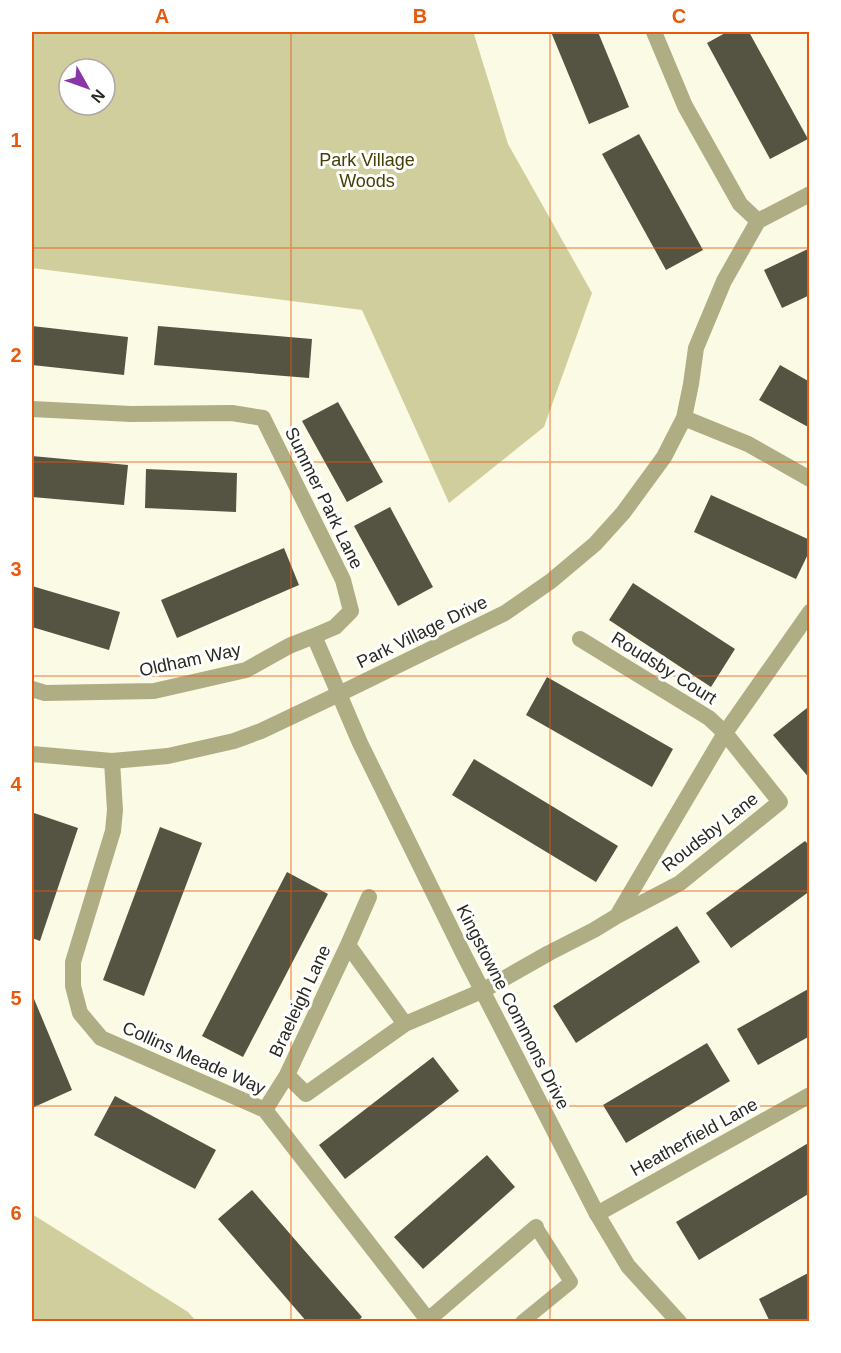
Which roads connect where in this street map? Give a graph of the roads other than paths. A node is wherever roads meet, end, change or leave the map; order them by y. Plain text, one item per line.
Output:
1 (654, 32) edge
2 (810, 194) edge
3 (758, 221) junction
4 (32, 409) edge
5 (684, 418) junction
6 (810, 479) edge
7 (810, 612) edge
8 (314, 636) junction
9 (580, 639) dead end
10 (32, 689) edge
11 (339, 694) junction
12 (725, 733) junction
13 (32, 754) edge
14 (112, 761) junction
15 (369, 897) dead end
16 (617, 916) junction
17 (348, 945) junction
18 (482, 991) junction
19 (405, 1024) junction
20 (287, 1075) junction
21 (810, 1095) edge
22 (265, 1110) junction
23 (597, 1214) junction
24 (536, 1227) joint
25 (429, 1321) edge
26 (522, 1322) edge
27 (679, 1322) edge

1 - 3 street
2 - 3 street
3 - 5 street, Park Village Drive
4 - 8 street, Summer Park Lane
5 - 6 street
5 - 11 street, Park Village Drive
7 - 12 street, Roudsby Lane
8 - 10 street, Oldham Way
8 - 11 street
9 - 12 street, Roudsby Court
11 - 14 street, Park Village Drive
11 - 18 street, Kingstowne Commons Drive
12 - 16 street, Roudsby Lane
12 - 16 street, Roudsby Lane
13 - 14 street, Park Village Drive
14 - 22 street, Collins Meade Way
15 - 17 street, Braeleigh Lane
16 - 18 street, Roudsby Lane
17 - 19 street, Braeleigh Lane
17 - 20 street, Braeleigh Lane
18 - 19 street, Braeleigh Lane
18 - 23 street, Kingstowne Commons Drive
19 - 20 street, Braeleigh Lane
20 - 22 street, Braeleigh Lane
21 - 23 street, Heatherfield Lane
22 - 25 street, Collins Meade Way
23 - 27 street, Kingstowne Commons Drive
24 - 25 street, Collins Meade Way
24 - 26 lane

